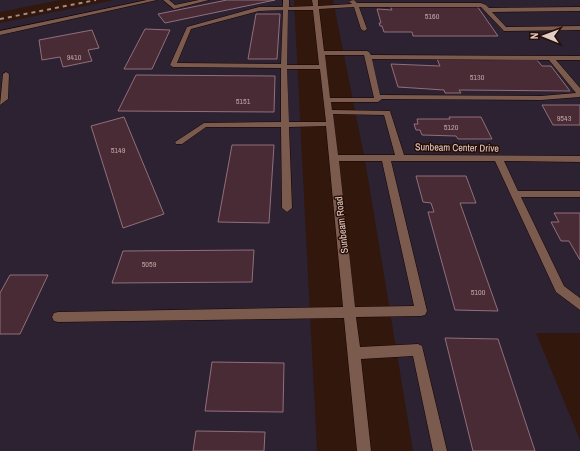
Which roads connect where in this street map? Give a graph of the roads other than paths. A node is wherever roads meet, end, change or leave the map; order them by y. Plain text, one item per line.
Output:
1 (154, 0) edge
2 (166, 0) edge
3 (206, 0) edge
4 (286, 0) edge
5 (350, 0) edge
6 (315, 4) edge
7 (356, 4) junction
8 (286, 8) junction
9 (580, 9) edge
10 (487, 10) junction
11 (580, 28) edge
12 (364, 29) dead end
13 (0, 32) edge
14 (321, 53) junction
15 (368, 57) junction
16 (551, 58) junction
17 (580, 58) edge
18 (284, 67) junction
19 (323, 67) junction
20 (6, 74) dead end
21 (2, 89) edge
22 (580, 94) edge
23 (377, 97) junction
24 (327, 100) junction
25 (0, 103) edge
26 (329, 112) junction
27 (330, 124) junction
28 (286, 125) junction
29 (179, 142) dead end
30 (334, 158) junction
31 (386, 158) junction
32 (400, 158) junction
33 (498, 159) junction
34 (580, 159) edge
35 (514, 194) junction
36 (580, 194) edge
37 (287, 208) dead end
38 (580, 305) edge
39 (350, 312) junction
40 (58, 317) dead end
41 (354, 353) junction
42 (364, 451) edge
43 (440, 451) edge

1 - 13 street
2 - 3 street
4 - 8 street
5 - 7 street
6 - 7 street
6 - 8 street
6 - 14 street, Sunbeam Road
7 - 10 street
7 - 12 street
8 - 18 street
8 - 18 street
9 - 10 street
10 - 11 street
14 - 15 street
14 - 19 street, Sunbeam Road
15 - 16 street
15 - 23 street
16 - 17 street
16 - 22 street
18 - 19 street
18 - 28 street
19 - 24 street, Sunbeam Road
20 - 21 street
21 - 25 street
22 - 23 street
23 - 24 street
24 - 26 street, Sunbeam Road
26 - 27 street, Sunbeam Road
26 - 32 street
27 - 28 street
27 - 30 street, Sunbeam Road
28 - 29 street
28 - 37 street
30 - 31 street, Sunbeam Center Drive
30 - 39 street, Sunbeam Road
31 - 32 street, Sunbeam Center Drive
31 - 39 street
32 - 33 street, Sunbeam Center Drive
33 - 34 street, Sunbeam Center Drive
33 - 35 street
35 - 36 street
35 - 38 street
39 - 40 street
39 - 41 street, Sunbeam Road
41 - 42 street, Sunbeam Road
41 - 43 street

